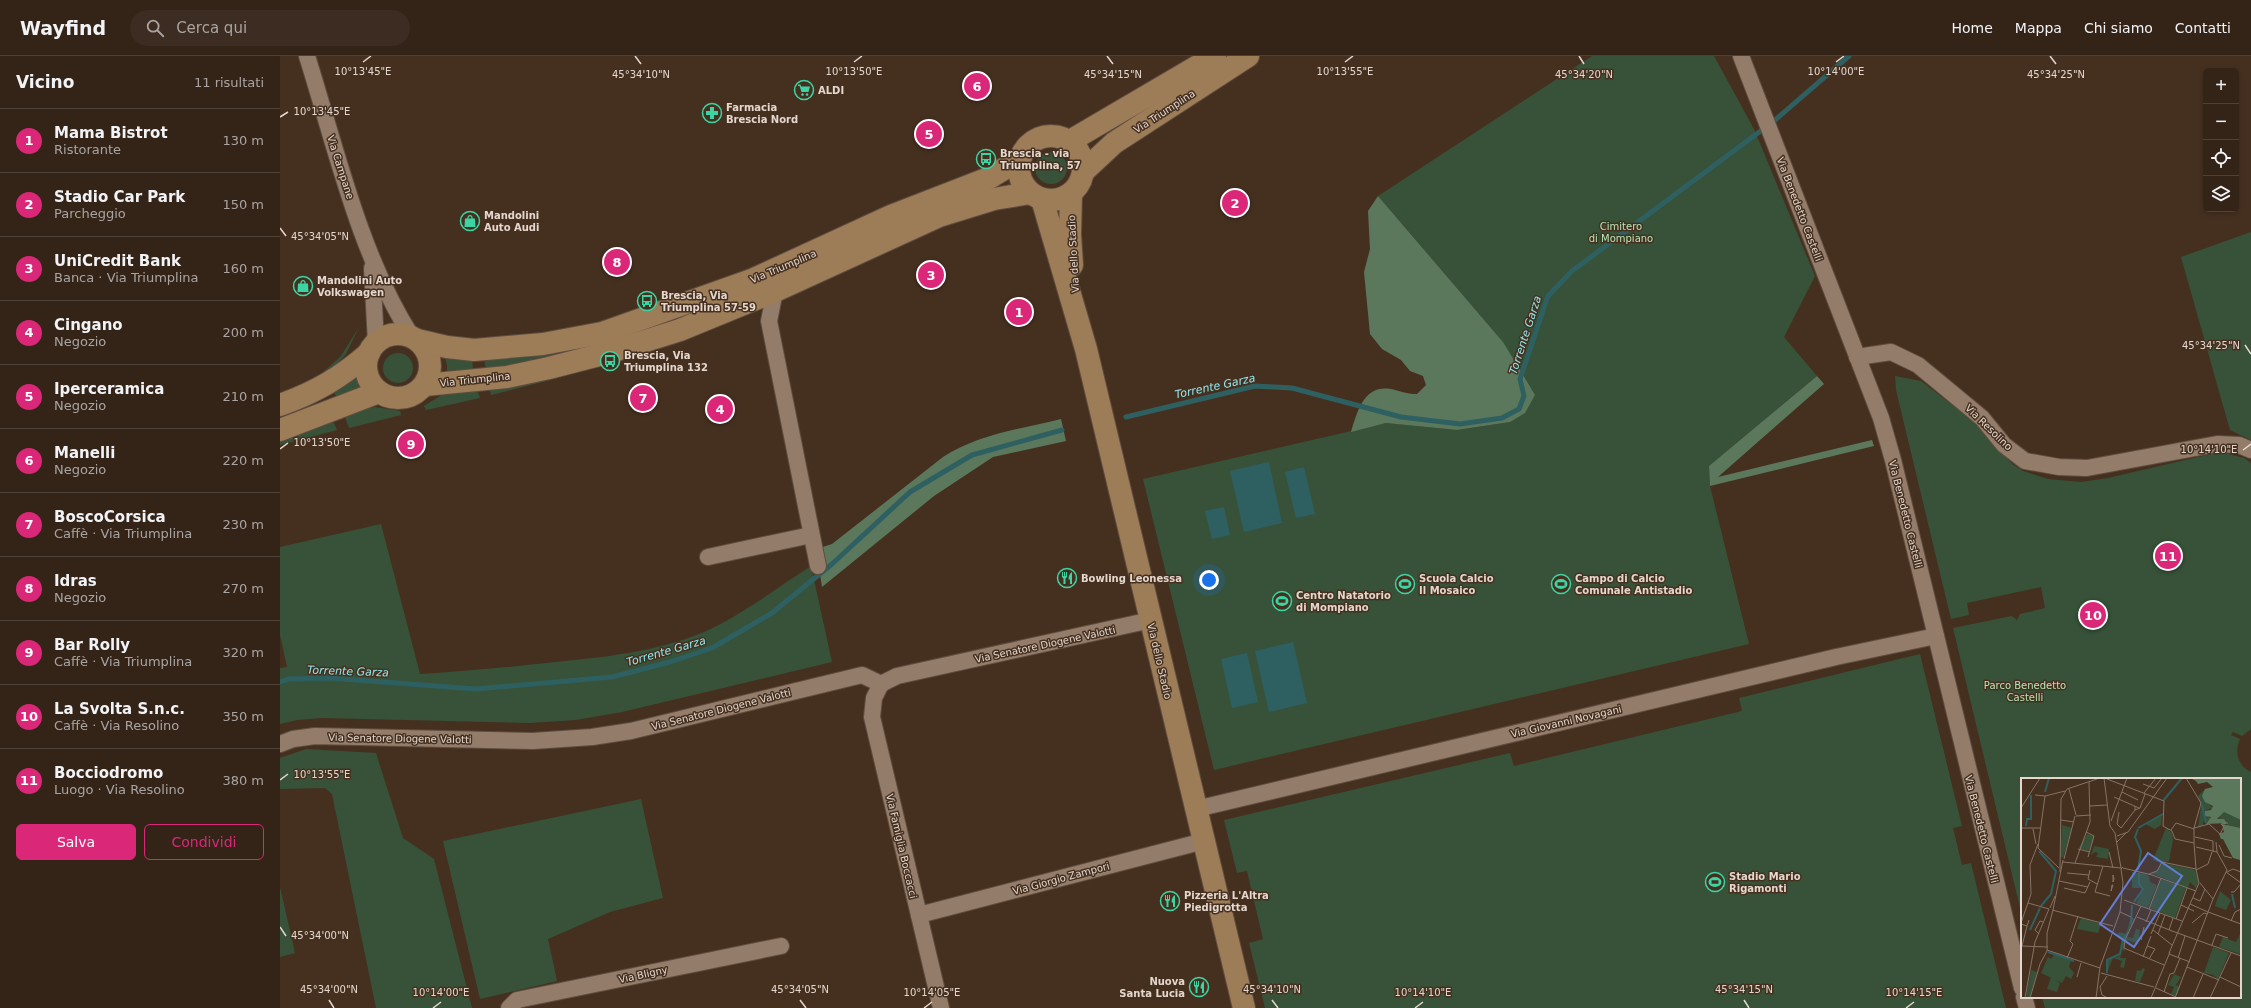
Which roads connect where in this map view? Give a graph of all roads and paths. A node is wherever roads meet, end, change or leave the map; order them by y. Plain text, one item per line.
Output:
1 (306, 56) edge
2 (1215, 56) edge
3 (1248, 56) edge
4 (1741, 56) edge
5 (1070, 141) junction
6 (1020, 159) junction
7 (1084, 171) junction
8 (1071, 194) junction
9 (1036, 196) junction
10 (371, 255) junction
11 (775, 291) junction
12 (1077, 313) junction
13 (415, 339) junction
14 (373, 348) junction
15 (1857, 357) junction
16 (425, 385) junction
17 (379, 392) junction
18 (280, 405) edge
19 (280, 430) edge
20 (2251, 450) edge
21 (811, 535) junction
22 (708, 558) dead end
23 (818, 566) dead end
24 (1151, 620) junction
25 (1936, 636) junction
26 (881, 684) junction
27 (280, 744) edge
28 (1196, 809) junction
29 (1204, 841) junction
30 (918, 915) junction
31 (781, 946) dead end
32 (2021, 984) edge
33 (2024, 998) edge
34 (509, 1008) edge
35 (941, 1008) edge
36 (1244, 1008) edge
37 (2027, 1008) edge

1 - 10 street, Via Campane
2 - 5 main road, Via Triumplina
3 - 7 main road, Via Triumplina
4 - 15 street, Via Benedetto Castelli
5 - 6 main road, Via Triumplina
5 - 7 main road
6 - 9 main road
6 - 13 main road, Via Triumplina
7 - 8 main road, Via Triumplina
8 - 9 main road, Via Triumplina
8 - 12 main road, Via dello Stadio
9 - 11 main road, Via Triumplina
9 - 12 main road, Via dello Stadio
10 - 13 street, Via Campane
10 - 14 street, Via Campane
11 - 16 main road, Via Triumplina
11 - 21 street, Via Triumplina
12 - 24 main road, Via dello Stadio
13 - 14 main road, Via Triumplina
13 - 16 main road, Via Triumplina
14 - 17 main road
14 - 18 main road, Via Triumplina
15 - 20 street, Via Resolino
15 - 25 street, Via Benedetto Castelli
16 - 17 main road, Via Triumplina
17 - 19 main road
21 - 22 street
21 - 23 street, Via Triumplina
24 - 26 street, Via Senatore Diogene Valotti
24 - 28 main road, Via dello Stadio
25 - 28 street, Via Giovanni Novagani
25 - 32 street, Via Benedetto Castelli
26 - 27 street, Via Senatore Diogene Valotti
26 - 30 street, Via Famiglia Boccacci
28 - 29 main road, Via dello Stadio
29 - 30 street, Via Giorgio Zampori
29 - 36 main road, Via dello Stadio
30 - 35 street, Via Famiglia Boccacci
31 - 34 street, Via Bligny
33 - 37 street

